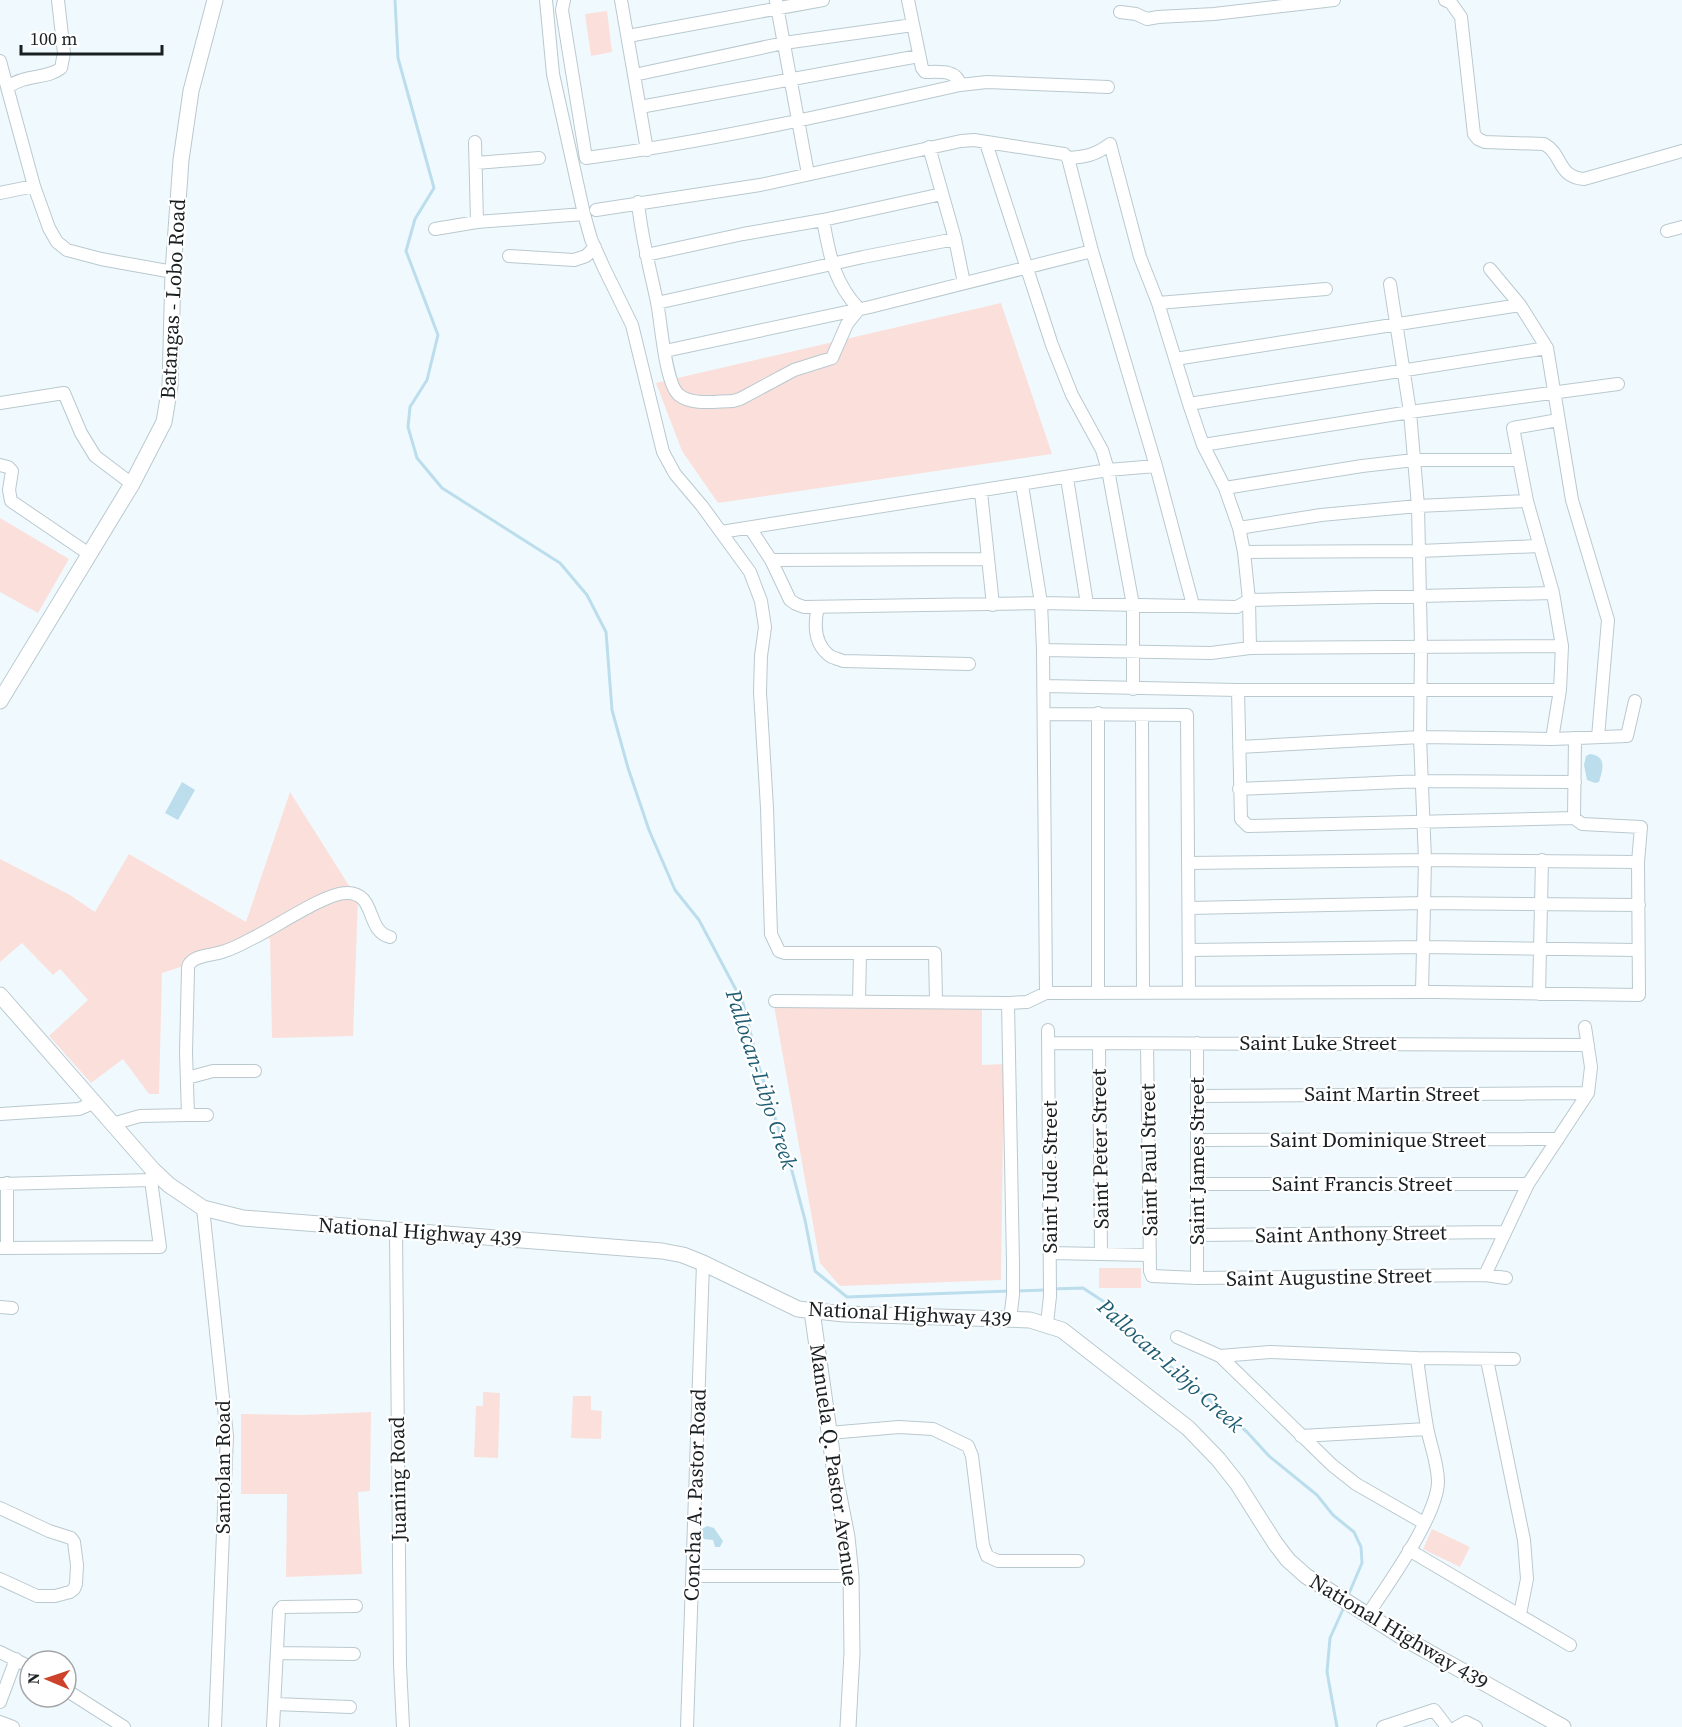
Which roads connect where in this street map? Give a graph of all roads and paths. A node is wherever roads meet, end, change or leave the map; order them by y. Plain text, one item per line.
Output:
1 (58, 0) edge
2 (215, 0) edge
3 (546, 0) edge
4 (564, 0) edge
5 (621, 0) edge
6 (822, 0) edge
7 (908, 0) edge
8 (1334, 0) edge
9 (1445, 0) edge
10 (777, 4) edge
11 (1238, 6) edge
12 (1120, 12) dead end
13 (913, 25) junction
14 (628, 36) junction
15 (784, 43) junction
16 (919, 56) junction
17 (0, 61) edge
18 (634, 75) junction
19 (790, 80) junction
20 (960, 85) junction
21 (8, 87) junction
22 (1108, 87) dead end
23 (640, 107) junction
24 (798, 122) junction
25 (475, 142) dead end
26 (986, 143) junction
27 (929, 147) junction
28 (647, 150) junction
29 (1682, 151) edge
30 (1068, 158) junction
31 (539, 159) dead end
32 (476, 163) junction
33 (808, 174) junction
34 (34, 186) junction
35 (0, 193) edge
36 (942, 194) junction
37 (638, 202) junction
38 (590, 212) junction
39 (823, 220) junction
40 (477, 222) junction
41 (1682, 226) edge
42 (435, 229) dead end
43 (1667, 231) dead end
44 (955, 239) junction
45 (595, 247) junction
46 (1092, 251) junction
47 (646, 255) junction
48 (509, 256) dead end
49 (832, 264) junction
50 (1028, 266) junction
51 (1490, 269) dead end
52 (173, 272) junction
53 (964, 283) junction
54 (1390, 284) dead end
55 (1326, 289) dead end
56 (657, 303) junction
57 (1158, 303) junction
58 (1520, 305) junction
59 (859, 309) junction
60 (1396, 326) junction
61 (1547, 348) junction
62 (665, 351) junction
63 (1175, 359) junction
64 (1404, 369) junction
65 (1618, 384) dead end
66 (1554, 392) junction
67 (0, 403) edge
68 (1189, 404) junction
69 (1410, 412) junction
70 (1558, 420) junction
71 (1203, 445) junction
72 (1414, 460) junction
73 (1518, 460) junction
74 (0, 465) edge
75 (1156, 466) junction
76 (1108, 470) junction
77 (1067, 478) junction
78 (132, 484) junction
79 (1022, 485) junction
80 (1225, 488) junction
81 (981, 492) junction
82 (1527, 501) junction
83 (1418, 506) junction
84 (750, 528) junction
85 (1239, 528) junction
86 (720, 532) junction
87 (1539, 546) junction
88 (1420, 551) junction
89 (1244, 552) junction
90 (89, 554) junction
91 (988, 559) junction
92 (771, 560) junction
93 (1553, 593) junction
94 (1420, 597) junction
95 (1249, 600) junction
96 (1041, 603) junction
97 (1088, 604) junction
98 (1133, 604) junction
99 (993, 605) junction
100 (1193, 605) junction
101 (818, 607) junction
102 (1421, 646) junction
103 (1562, 646) junction
104 (1250, 648) junction
105 (1043, 650) junction
106 (1132, 651) junction
107 (969, 664) dead end
108 (1045, 686) junction
109 (1133, 689) junction
110 (1239, 690) junction
111 (1420, 690) junction
112 (1560, 690) junction
113 (0, 701) edge
114 (1635, 701) dead end
115 (1098, 713) junction
116 (1045, 714) junction
117 (1142, 715) junction
118 (1420, 737) junction
119 (1598, 737) junction
120 (1575, 738) junction
121 (1552, 739) junction
122 (1239, 747) junction
123 (1422, 781) junction
124 (1575, 782) junction
125 (1239, 789) junction
126 (1574, 818) junction
127 (1423, 820) junction
128 (1425, 860) junction
129 (1542, 860) junction
130 (1638, 862) junction
131 (1188, 863) junction
132 (1425, 903) junction
133 (1542, 904) junction
134 (1639, 905) junction
135 (1189, 908) junction
136 (390, 937) dead end
137 (1424, 947) junction
138 (1541, 948) junction
139 (1189, 950) junction
140 (1638, 950) junction
141 (860, 953) junction
142 (1098, 992) junction
143 (1143, 992) junction
144 (1189, 992) junction
145 (1422, 992) junction
146 (1046, 993) junction
147 (1539, 994) junction
148 (0, 995) edge
149 (775, 1001) dead end
150 (859, 1001) junction
151 (936, 1001) junction
152 (1008, 1003) junction
153 (1586, 1027) dead end
154 (1048, 1037) joint
155 (1197, 1043) junction
156 (1147, 1044) junction
157 (1099, 1045) junction
158 (1588, 1045) junction
159 (255, 1071) dead end
160 (187, 1078) junction
161 (1588, 1093) junction
162 (1197, 1096) junction
163 (93, 1103) junction
164 (0, 1114) edge
165 (188, 1115) junction
166 (207, 1115) dead end
167 (112, 1124) junction
168 (1558, 1139) junction
169 (1197, 1140) junction
170 (152, 1175) junction
171 (4, 1183) edge
172 (1197, 1184) junction
173 (1528, 1184) junction
174 (203, 1208) junction
175 (396, 1230) junction
176 (1505, 1232) junction
177 (1197, 1235) junction
178 (4, 1248) edge
179 (1050, 1253) junction
180 (1101, 1254) junction
181 (1150, 1255) junction
182 (703, 1263) junction
183 (1485, 1275) junction
184 (1152, 1276) joint
185 (1197, 1278) junction
186 (1506, 1278) dead end
187 (812, 1311) junction
188 (1010, 1319) junction
189 (1047, 1324) junction
190 (1177, 1337) dead end
191 (1220, 1356) junction
192 (1417, 1358) junction
193 (1514, 1359) dead end
194 (1487, 1360) junction
195 (1427, 1429) junction
196 (830, 1433) junction
197 (1301, 1436) junction
198 (0, 1509) edge
199 (1424, 1523) junction
200 (1409, 1550) junction
201 (1078, 1561) dead end
202 (692, 1576) junction
203 (851, 1576) junction
204 (0, 1579) edge
205 (356, 1606) dead end
206 (1362, 1613) junction
207 (1520, 1614) junction
208 (1570, 1645) dead end
209 (0, 1652) edge
210 (277, 1653) junction
211 (354, 1654) dead end
212 (16, 1659) joint
213 (78, 1698) edge
214 (0, 1702) edge
215 (275, 1704) junction
216 (350, 1707) dead end
217 (0, 1722) edge
218 (1390, 1726) edge
219 (13, 1727) edge
220 (124, 1727) edge
221 (215, 1727) edge
222 (273, 1727) edge
223 (403, 1727) edge
224 (687, 1727) edge
225 (848, 1727) edge
226 (1447, 1727) edge
227 (1456, 1727) edge
228 (1476, 1727) edge
229 (1563, 1727) edge

1 - 21 street
2 - 52 main road, Batangas - Lobo Road
3 - 38 street
4 - 28 street
5 - 14 street
6 - 10 street
7 - 13 street
8 - 11 street
9 - 29 street
10 - 14 street
10 - 15 street
11 - 12 street
13 - 15 street
13 - 16 street
14 - 18 street
15 - 18 street
15 - 19 street
16 - 19 street
16 - 20 street
17 - 21 street
18 - 23 street
19 - 23 street
19 - 24 street
20 - 22 street
20 - 24 street
21 - 34 street
23 - 28 street
24 - 28 street
24 - 33 street
25 - 32 street
26 - 27 street
26 - 30 street
26 - 50 street
27 - 33 street
27 - 36 street
30 - 46 street
30 - 57 street
31 - 32 street
32 - 40 street
33 - 37 street
34 - 35 street
34 - 52 street
36 - 39 street
36 - 44 street
37 - 38 street
37 - 47 street
38 - 40 street
38 - 45 street
39 - 47 street
39 - 49 street
40 - 42 street
41 - 43 street
44 - 49 street
44 - 53 street
45 - 48 street
45 - 86 street
46 - 50 street
46 - 75 street
47 - 56 street
49 - 56 street
49 - 59 street
50 - 53 street
50 - 76 street
51 - 58 street
52 - 78 main road, Batangas - Lobo Road
53 - 59 street
54 - 60 street
55 - 57 street
56 - 62 street
57 - 63 street
58 - 60 street
58 - 61 street
59 - 62 street
59 - 62 street
60 - 63 street
60 - 64 street
61 - 64 street
61 - 66 street
63 - 68 street
64 - 68 street
64 - 69 street
65 - 66 street
66 - 69 street
66 - 70 street
67 - 78 street
68 - 71 street
69 - 71 street
69 - 72 street
70 - 73 street
70 - 119 street
71 - 80 street
72 - 73 street
72 - 80 street
72 - 83 street
73 - 82 street
74 - 90 street
75 - 76 street
75 - 100 street
76 - 77 street
76 - 98 street
77 - 79 street
77 - 97 street
78 - 90 main road, Batangas - Lobo Road
79 - 81 street
79 - 96 street
80 - 85 street
81 - 84 street
81 - 91 street
82 - 83 street
82 - 87 street
83 - 85 street
83 - 88 street
84 - 86 street
84 - 92 street
85 - 89 street
86 - 141 street
87 - 88 street
87 - 93 street
88 - 89 street
88 - 94 street
89 - 95 street
90 - 113 main road, Batangas - Lobo Road
91 - 92 street
91 - 99 street
92 - 101 street
93 - 94 street
93 - 103 street
94 - 95 street
94 - 102 street
95 - 100 street
95 - 104 street
96 - 97 street
96 - 99 street
96 - 105 street
97 - 98 street
98 - 100 street
98 - 106 street
99 - 101 street
101 - 107 street
102 - 103 street
102 - 104 street
102 - 111 street
103 - 112 street
104 - 106 street
105 - 106 street
105 - 108 street
106 - 109 street
108 - 109 street
108 - 116 street
109 - 110 street
110 - 111 street
110 - 122 street
111 - 112 street
111 - 118 street
112 - 121 street
114 - 119 street
115 - 116 street
115 - 117 street
115 - 142 street
116 - 146 street
117 - 131 street
117 - 143 street
118 - 121 street
118 - 122 street
118 - 123 street
119 - 120 street
120 - 121 street
120 - 124 street
122 - 125 street
123 - 124 street
123 - 125 street
123 - 127 street
124 - 126 street
125 - 127 street
126 - 127 street
126 - 130 street
127 - 128 street
128 - 129 street
128 - 131 street
128 - 132 street
129 - 130 street
129 - 133 street
130 - 134 street
131 - 135 street
132 - 133 street
132 - 135 street
132 - 137 street
133 - 134 street
133 - 138 street
134 - 140 street
135 - 139 street
136 - 160 street
137 - 138 street
137 - 139 street
137 - 145 street
138 - 140 street
138 - 147 street
139 - 144 street
140 - 147 street
141 - 150 street
141 - 151 street
142 - 143 street
142 - 146 street
143 - 144 street
144 - 145 street
145 - 147 street
146 - 152 street
148 - 163 main road, National Highway 439
149 - 150 street
150 - 151 street
151 - 152 street
152 - 188 street
153 - 158 street
154 - 157 street, Saint Luke Street
154 - 179 street, Saint Jude Street
155 - 156 street, Saint Luke Street
155 - 158 street, Saint Luke Street
155 - 162 street, Saint James Street
156 - 157 street, Saint Luke Street
156 - 181 street, Saint Paul Street
157 - 180 street, Saint Peter Street
158 - 161 street
159 - 160 street
160 - 165 street
161 - 162 street, Saint Martin Street
161 - 168 street
162 - 169 street, Saint James Street
163 - 164 street
163 - 167 main road, National Highway 439
165 - 166 street
165 - 167 street
167 - 170 main road, National Highway 439
168 - 169 street, Saint Dominique Street
168 - 173 street
169 - 172 street, Saint James Street
170 - 171 street
170 - 174 main road, National Highway 439
170 - 178 street
171 - 178 street
172 - 173 street, Saint Francis Street
172 - 177 street, Saint James Street
173 - 176 street
174 - 175 main road, National Highway 439
174 - 221 street, Santolan Road
175 - 182 main road, National Highway 439
175 - 223 street, Juaning Road
176 - 177 street, Saint Anthony Street
176 - 183 street
177 - 185 street, Saint James Street
179 - 180 street
179 - 189 street, Saint Jude Street
180 - 181 street
181 - 184 street, Saint Paul Street
182 - 187 main road, National Highway 439
182 - 202 street, Concha A. Pastor Road
183 - 185 street, Saint Augustine Street
183 - 186 street, Saint Augustine Street
184 - 185 street, Saint Augustine Street
187 - 188 main road, National Highway 439
187 - 196 main road, Manuela Q. Pastor Avenue
188 - 189 main road, National Highway 439
189 - 206 main road, National Highway 439
190 - 191 street
191 - 192 street
191 - 197 street
192 - 194 street
192 - 195 street
193 - 194 street
194 - 207 street
195 - 197 street
195 - 199 street
196 - 201 street
196 - 203 main road, Manuela Q. Pastor Avenue
197 - 199 street
198 - 204 street
199 - 200 street
200 - 206 street
200 - 207 street
202 - 203 street
202 - 224 street, Concha A. Pastor Road
203 - 225 main road, Manuela Q. Pastor Avenue
205 - 210 street
206 - 229 main road, National Highway 439
207 - 208 street
209 - 212 street
210 - 211 street
210 - 215 street
212 - 214 street
213 - 220 street
215 - 216 street
215 - 222 street
217 - 219 street
218 - 226 street
227 - 228 street

